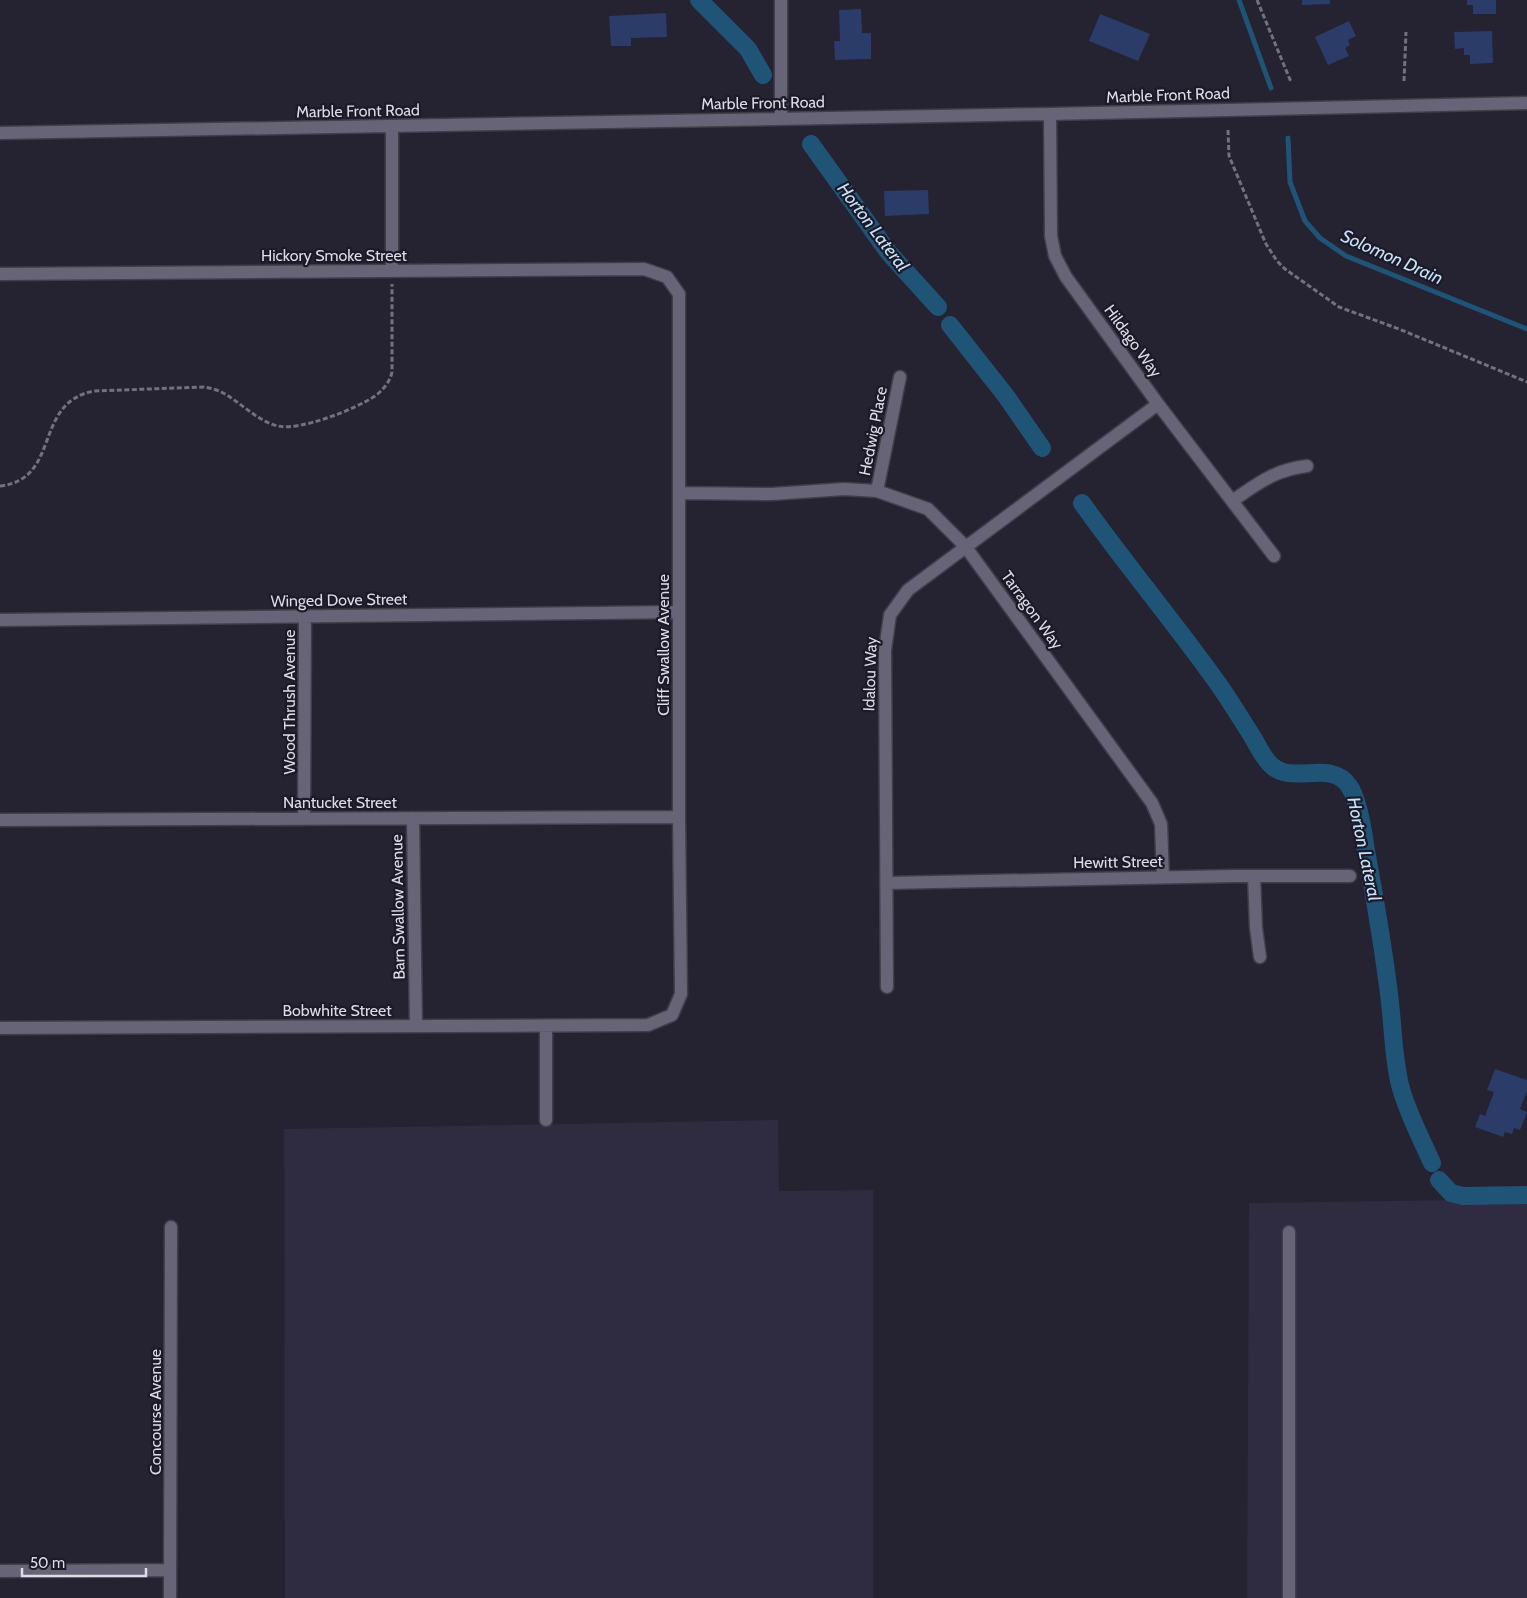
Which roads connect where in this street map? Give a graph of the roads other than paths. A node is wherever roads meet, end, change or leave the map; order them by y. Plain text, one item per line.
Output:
1 (781, 0) edge
2 (1527, 103) edge
3 (1050, 114) junction
4 (781, 118) junction
5 (392, 127) junction
6 (0, 133) edge
7 (0, 274) edge
8 (392, 277) junction
9 (667, 277) joint
10 (900, 376) dead end
11 (1158, 404) junction
12 (1307, 466) dead end
13 (877, 491) junction
14 (680, 493) junction
15 (1232, 501) junction
16 (965, 546) junction
17 (1274, 556) dead end
18 (679, 612) junction
19 (306, 616) junction
20 (0, 620) edge
21 (679, 817) junction
22 (413, 818) junction
23 (304, 819) junction
24 (0, 820) edge
25 (1254, 876) junction
26 (1350, 876) dead end
27 (1163, 877) junction
28 (887, 883) junction
29 (1260, 956) dead end
30 (887, 987) dead end
31 (672, 1015) joint
32 (416, 1026) junction
33 (546, 1026) junction
34 (0, 1028) edge
35 (546, 1120) dead end
36 (172, 1226) dead end
37 (1289, 1232) dead end
38 (170, 1570) junction
39 (0, 1571) edge
40 (170, 1598) edge
41 (1289, 1598) edge

1 - 4 street
2 - 3 street, Marble Front Road
3 - 4 street, Marble Front Road
3 - 11 street, Hildago Way
4 - 5 street, Marble Front Road
5 - 6 street, Marble Front Road
5 - 8 street
7 - 8 street, Hickory Smoke Street
8 - 9 street, Hickory Smoke Street
9 - 14 street, Cliff Swallow Avenue
10 - 13 street, Hedwig Place
11 - 15 street, Hildago Way
11 - 16 street, Idalou Way
12 - 15 street
13 - 14 street, Tarragon Way
13 - 16 street, Tarragon Way
14 - 18 street, Cliff Swallow Avenue
15 - 17 street, Hildago Way
16 - 27 street, Tarragon Way
16 - 28 street, Idalou Way
18 - 19 street, Winged Dove Street
18 - 21 street, Cliff Swallow Avenue
19 - 20 street, Winged Dove Street
19 - 23 street, Wood Thrush Avenue
21 - 22 street, Nantucket Street
21 - 31 street, Cliff Swallow Avenue
22 - 23 street, Nantucket Street
22 - 32 street, Barn Swallow Avenue
23 - 24 street, Nantucket Street
25 - 26 street, Hewitt Street
25 - 27 street, Hewitt Street
25 - 29 street
27 - 28 street, Hewitt Street
28 - 30 street, Idalou Way
31 - 33 street, Bobwhite Street
32 - 33 street, Bobwhite Street
32 - 34 street, Bobwhite Street
33 - 35 street
36 - 38 street, Concourse Avenue
37 - 41 street
38 - 39 street
38 - 40 street, Concourse Avenue

